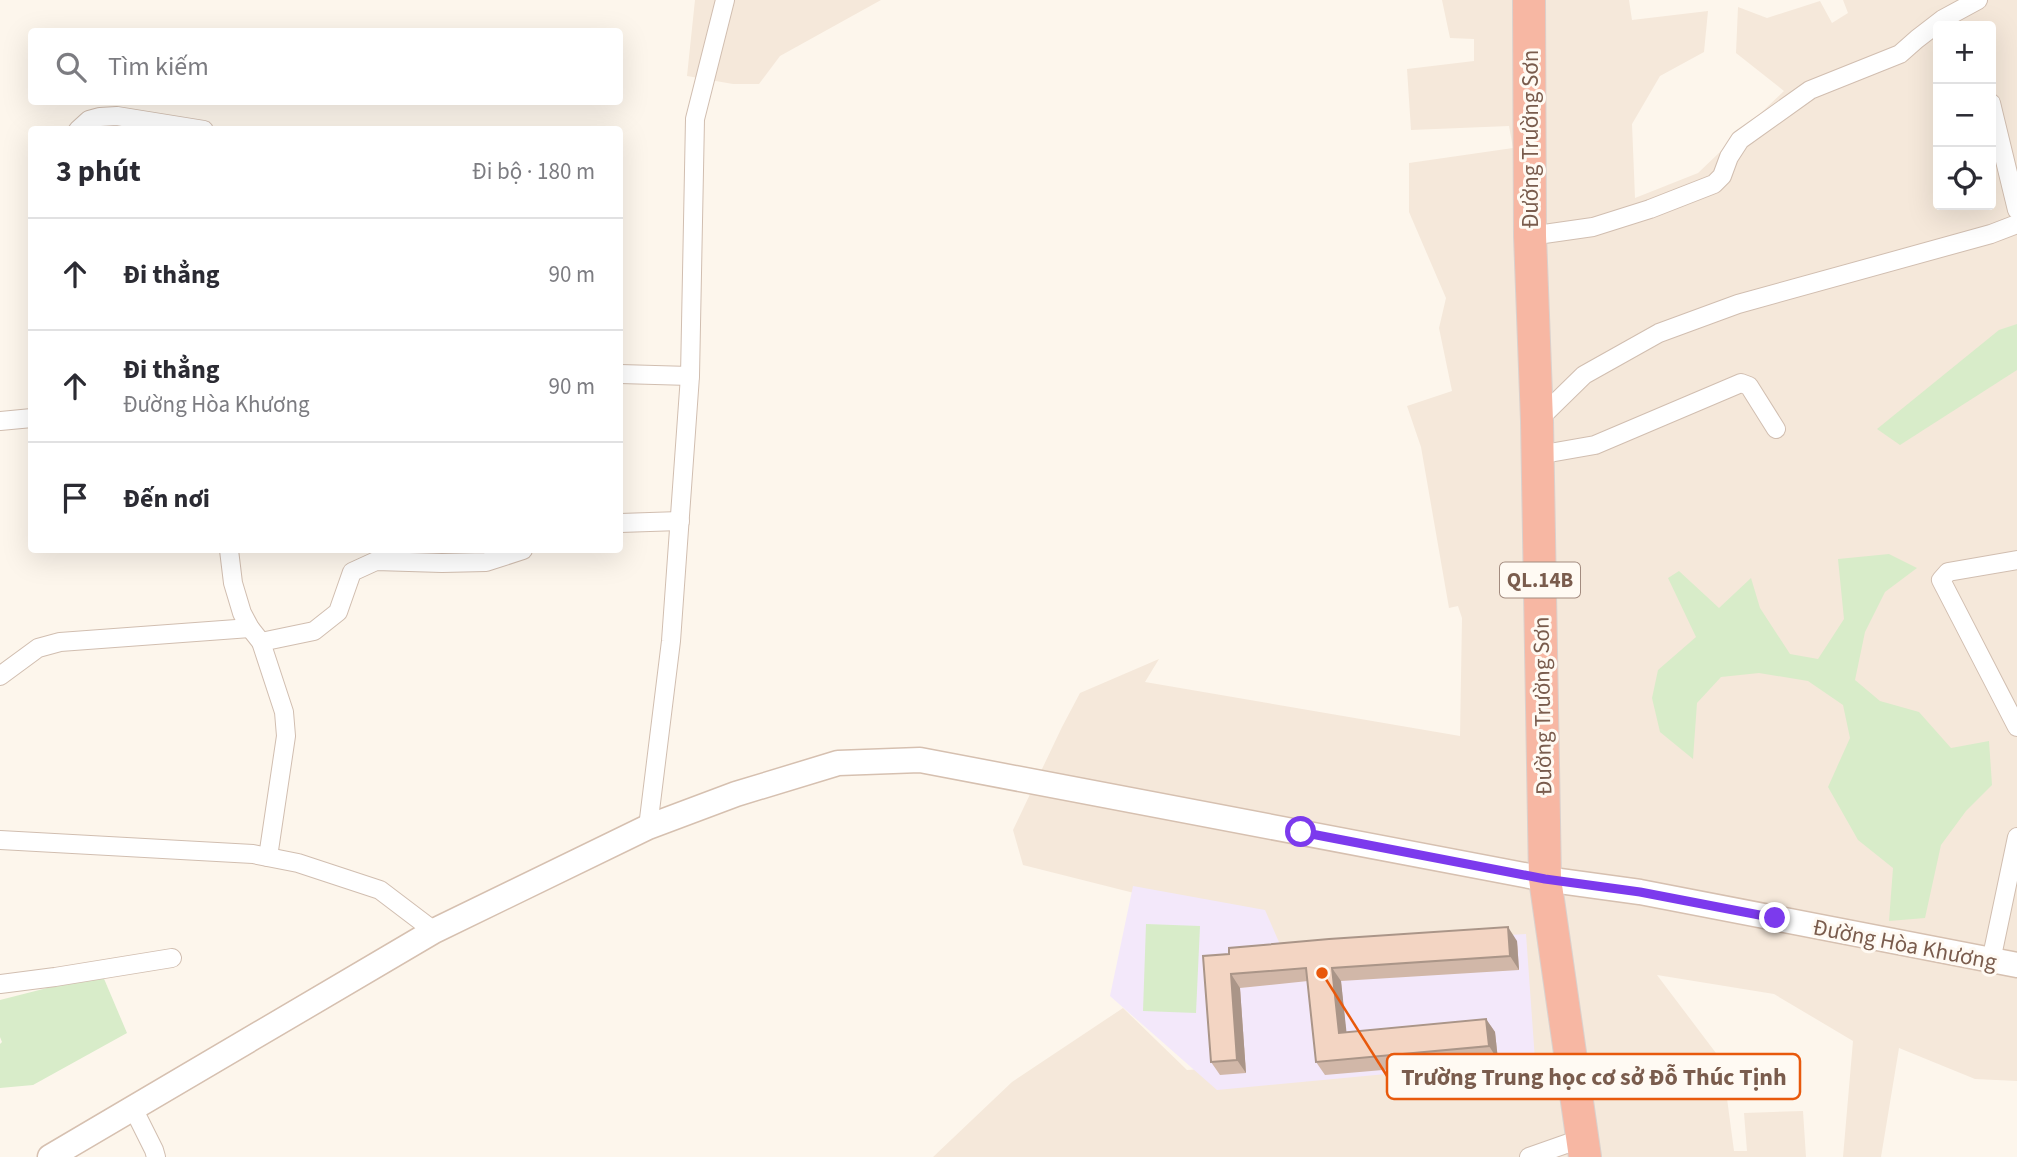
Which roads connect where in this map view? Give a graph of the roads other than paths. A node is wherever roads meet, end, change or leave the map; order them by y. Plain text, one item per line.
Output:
1 (725, 0) edge
2 (1529, 0) edge
3 (1978, 0) edge
4 (1958, 20) edge
5 (1996, 124) edge
6 (82, 126) edge
7 (185, 126) edge
8 (2017, 210) edge
9 (2017, 224) edge
10 (1530, 236) junction
11 (623, 374) edge
12 (690, 376) junction
13 (28, 418) edge
14 (0, 421) edge
15 (1537, 421) junction
16 (1776, 429) dead end
17 (1538, 455) junction
18 (680, 521) junction
19 (623, 523) edge
20 (229, 553) edge
21 (514, 553) edge
22 (2017, 560) edge
23 (255, 635) junction
24 (0, 676) edge
25 (2017, 727) edge
26 (648, 827) junction
27 (2017, 837) edge
28 (0, 839) edge
29 (268, 857) junction
30 (1545, 879) junction
31 (434, 931) junction
32 (172, 958) dead end
33 (1991, 961) junction
34 (2017, 965) edge
35 (0, 984) edge
36 (133, 1108) junction
37 (1584, 1148) edge
38 (50, 1157) edge
39 (156, 1157) edge
40 (1529, 1157) edge

1 - 12 street
2 - 10 highway, Đường Trường Sơn / QL.14B
3 - 4 street
4 - 10 street
5 - 8 street
6 - 7 street
9 - 15 street
10 - 15 highway, Đường Trường Sơn / QL.14B
11 - 12 street
12 - 18 street
13 - 14 street
15 - 17 highway, Đường Trường Sơn / QL.14B
16 - 17 street
17 - 30 highway, Đường Trường Sơn / QL.14B
18 - 19 street
18 - 26 street
20 - 23 street
21 - 23 street
22 - 25 street
23 - 24 street
23 - 29 street
26 - 30 street, Đường Hòa Khương
26 - 31 street, Đường Hòa Khương
27 - 33 street
28 - 29 street
29 - 31 street
30 - 33 street, Đường Hòa Khương
30 - 37 highway, Đường Trường Sơn / QL.14B
31 - 36 street, Đường Hòa Khương
32 - 35 street
33 - 34 street, Đường Hòa Khương
36 - 38 street, Đường Hòa Khương
36 - 39 street
37 - 40 street

